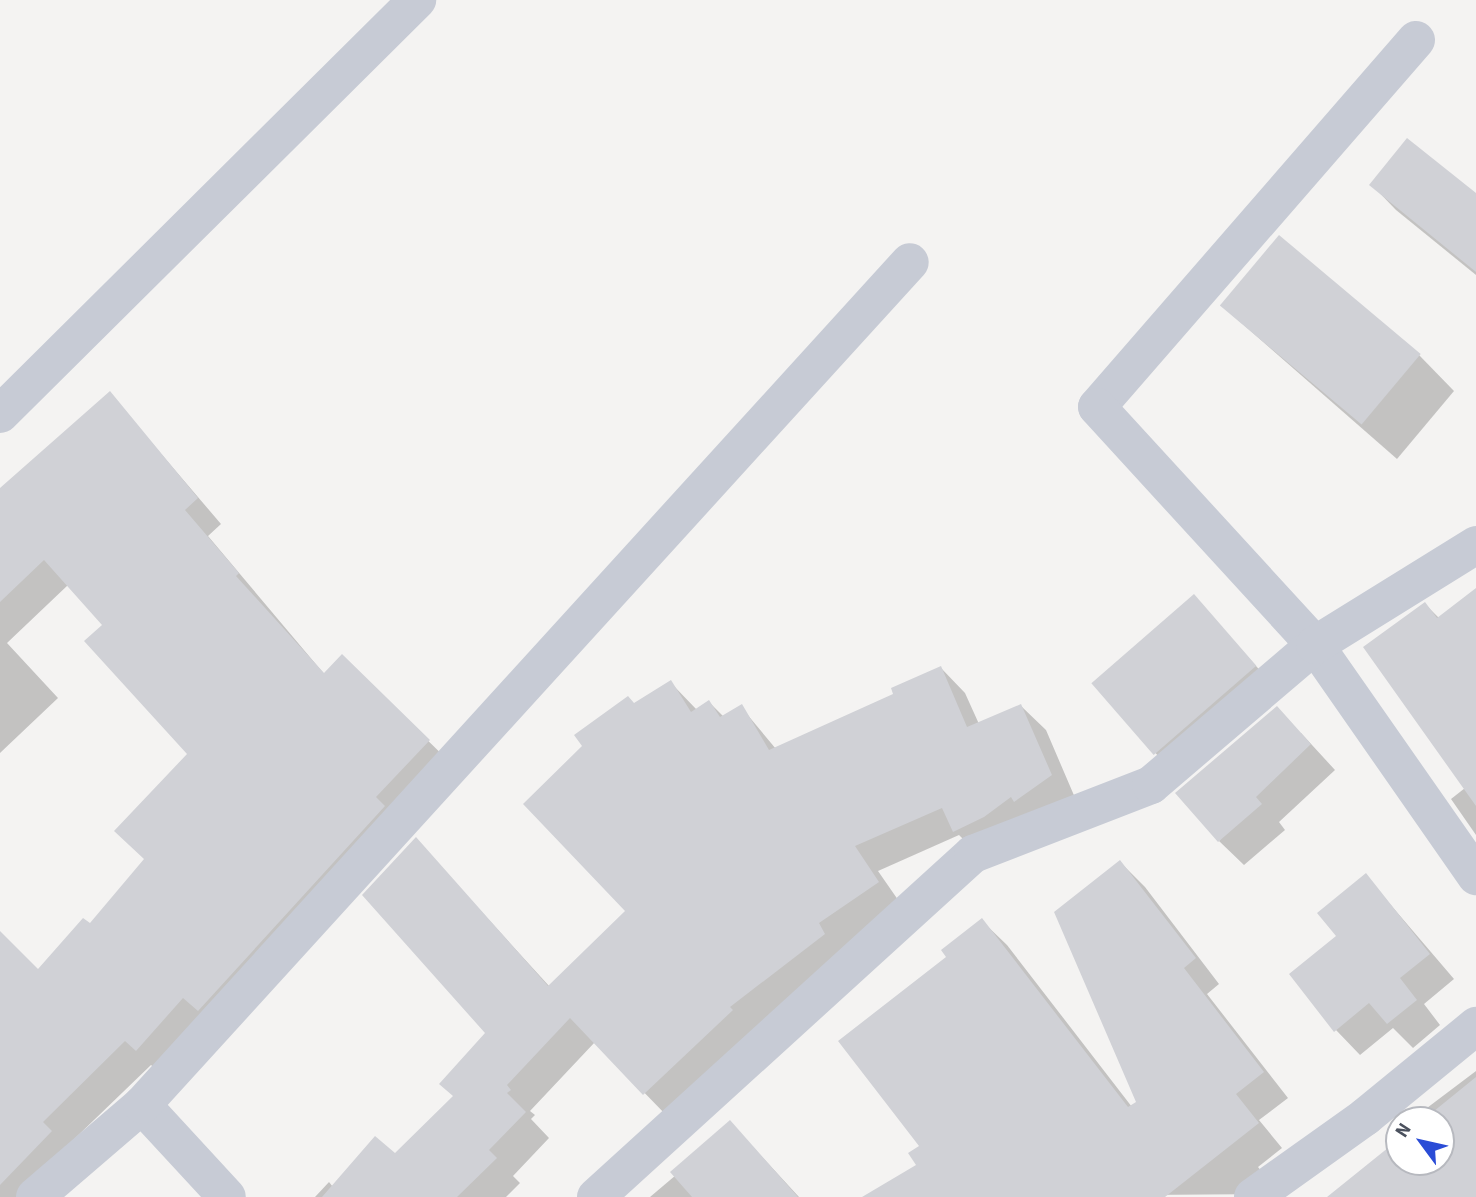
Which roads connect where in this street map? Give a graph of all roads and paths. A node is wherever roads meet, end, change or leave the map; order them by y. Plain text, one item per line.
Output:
1 (417, 0) edge
2 (1416, 40) dead end
3 (910, 262) dead end
4 (0, 414) edge
5 (1476, 545) edge
6 (1315, 645) junction
7 (1476, 876) edge
8 (1476, 1026) edge
9 (142, 1105) junction
10 (35, 1197) edge
11 (227, 1197) edge
12 (596, 1197) edge
13 (1253, 1197) edge

1 - 4 street
2 - 6 street
3 - 9 street
5 - 6 street
6 - 7 street
6 - 12 street
8 - 13 street
9 - 10 street
9 - 11 street

